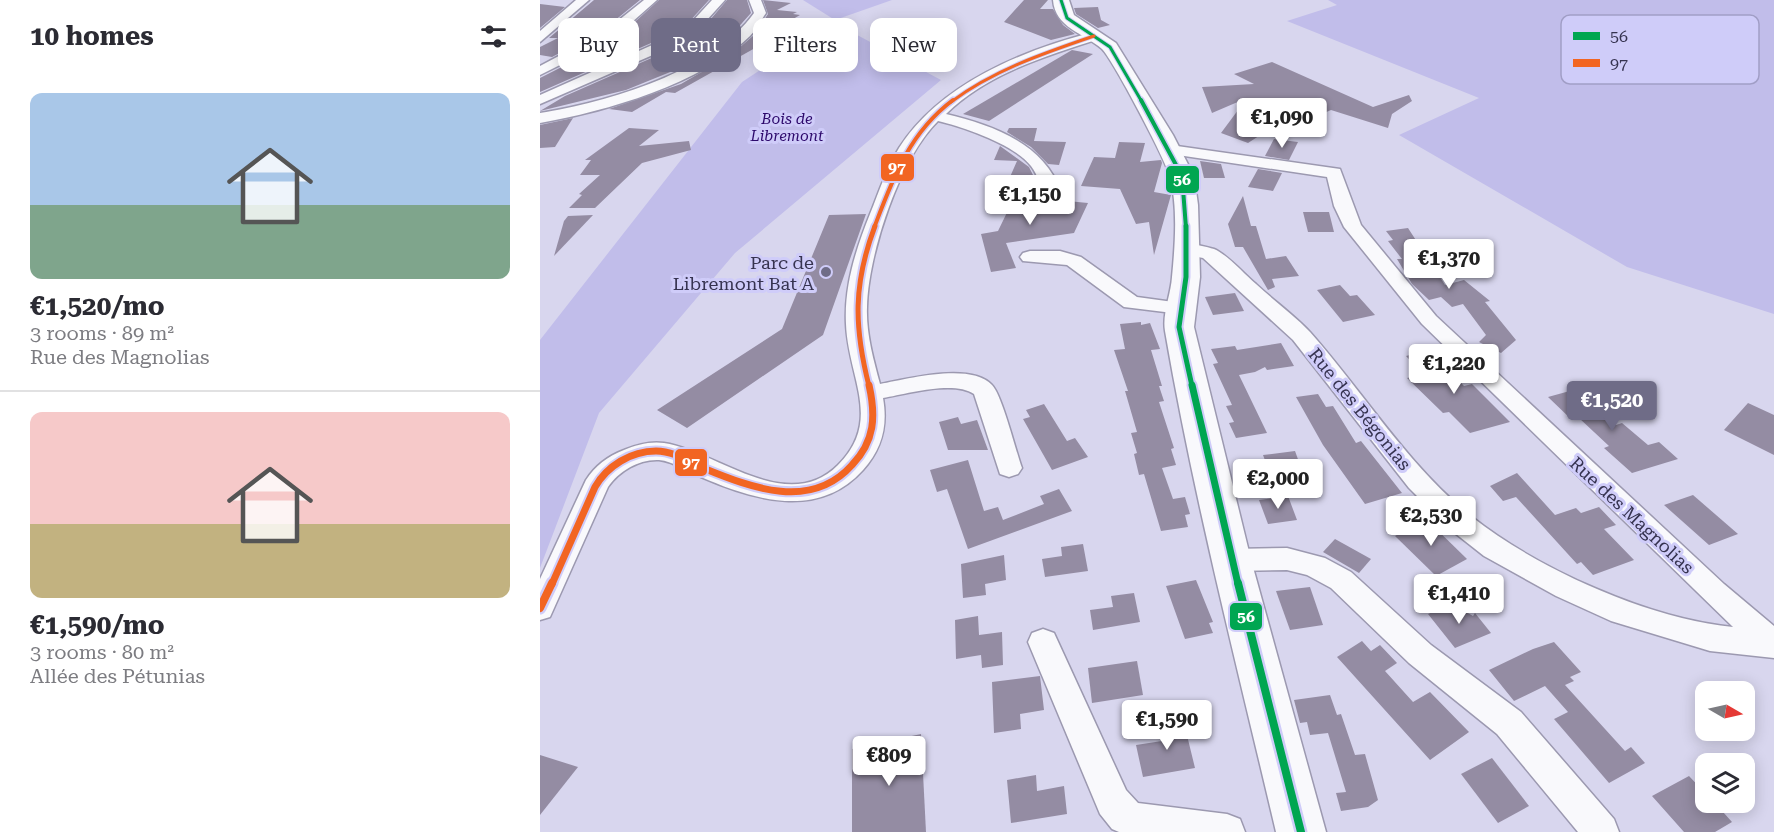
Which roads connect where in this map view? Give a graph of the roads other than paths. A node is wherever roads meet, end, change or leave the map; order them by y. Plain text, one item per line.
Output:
1 (583, 0) edge
2 (651, 0) edge
3 (719, 0) edge
4 (754, 0) edge
5 (1061, 0) edge
6 (1094, 36) junction
7 (540, 38) edge
8 (540, 71) edge
9 (540, 100) edge
10 (935, 116) junction
11 (540, 118) edge
12 (1170, 150) junction
13 (1052, 192) dead end
14 (1185, 249) junction
15 (1030, 257) dead end
16 (1181, 308) junction
17 (873, 404) junction
18 (1009, 468) dead end
19 (1232, 560) junction
20 (540, 608) edge
21 (1043, 642) dead end
22 (1774, 645) edge
23 (1227, 832) edge
24 (1301, 832) edge
25 (1601, 832) edge

1 - 7 street
2 - 8 street
3 - 9 street
4 - 11 street
5 - 6 street
6 - 10 street
6 - 12 street
10 - 13 street
10 - 17 street
12 - 14 street
12 - 22 street, Rue des Magnolias
14 - 16 street
14 - 22 street, Rue des Bégonias
15 - 16 street
16 - 19 street
17 - 18 street
17 - 20 street
19 - 24 street
19 - 25 street
21 - 23 street

